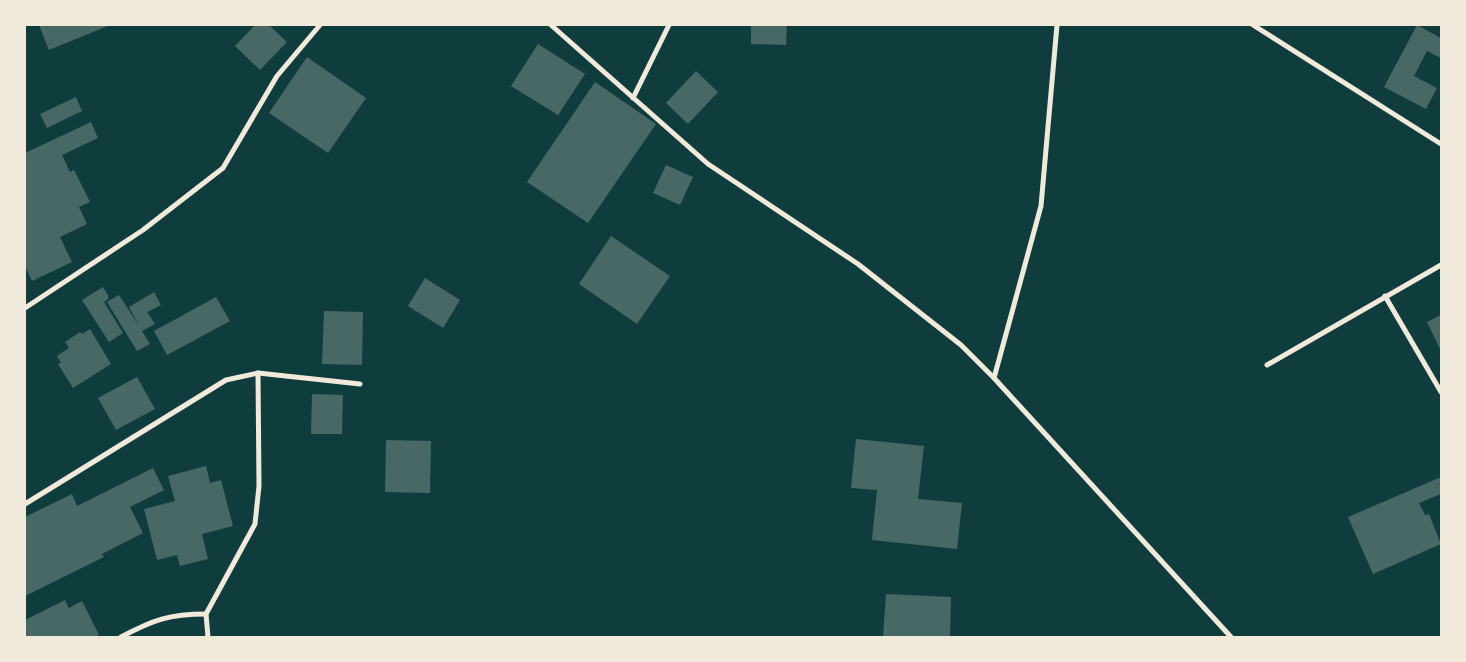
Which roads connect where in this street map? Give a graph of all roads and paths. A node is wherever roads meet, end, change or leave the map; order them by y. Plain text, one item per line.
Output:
1 (320, 25) edge
2 (551, 25) edge
3 (669, 25) edge
4 (1057, 25) edge
5 (1252, 25) edge
6 (633, 98) junction
7 (1441, 144) edge
8 (1441, 264) edge
9 (1385, 296) junction
10 (25, 308) edge
11 (1267, 365) dead end
12 (258, 373) junction
13 (994, 378) junction
14 (360, 384) dead end
15 (1441, 392) edge
16 (25, 504) edge
17 (206, 614) junction
18 (121, 637) edge
19 (208, 637) edge
20 (1231, 637) edge

1 - 10 street
2 - 6 street
3 - 6 street
4 - 13 street
5 - 7 street
6 - 13 street
8 - 9 street
9 - 11 street
9 - 15 street
12 - 14 street
12 - 16 street
12 - 17 street
13 - 20 street
17 - 18 street
17 - 19 street

